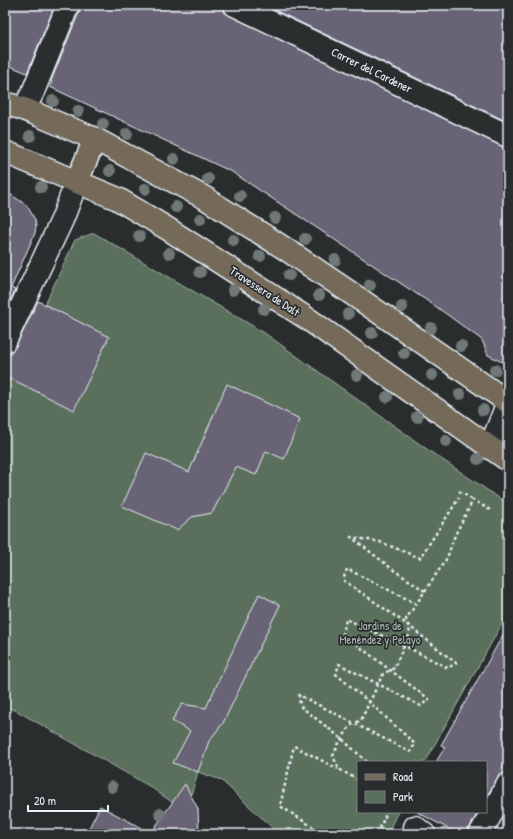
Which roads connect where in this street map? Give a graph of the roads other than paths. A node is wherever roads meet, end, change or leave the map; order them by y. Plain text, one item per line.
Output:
1 (68, 5) edge
2 (235, 5) edge
3 (15, 106) edge
4 (508, 136) edge
5 (95, 139) junction
6 (5, 152) edge
7 (77, 181) junction
8 (5, 342) edge
9 (508, 402) edge
10 (490, 448) junction
11 (508, 460) edge
12 (508, 784) edge
13 (480, 834) edge

1 - 3 street
2 - 4 street, Carrer del Cardener
3 - 5 main road
5 - 7 main road
5 - 9 main road
6 - 7 main road, Travessera de Dalt
7 - 8 street
7 - 10 main road, Travessera de Dalt
9 - 10 street
10 - 11 main road, Travessera de Dalt
12 - 13 street

